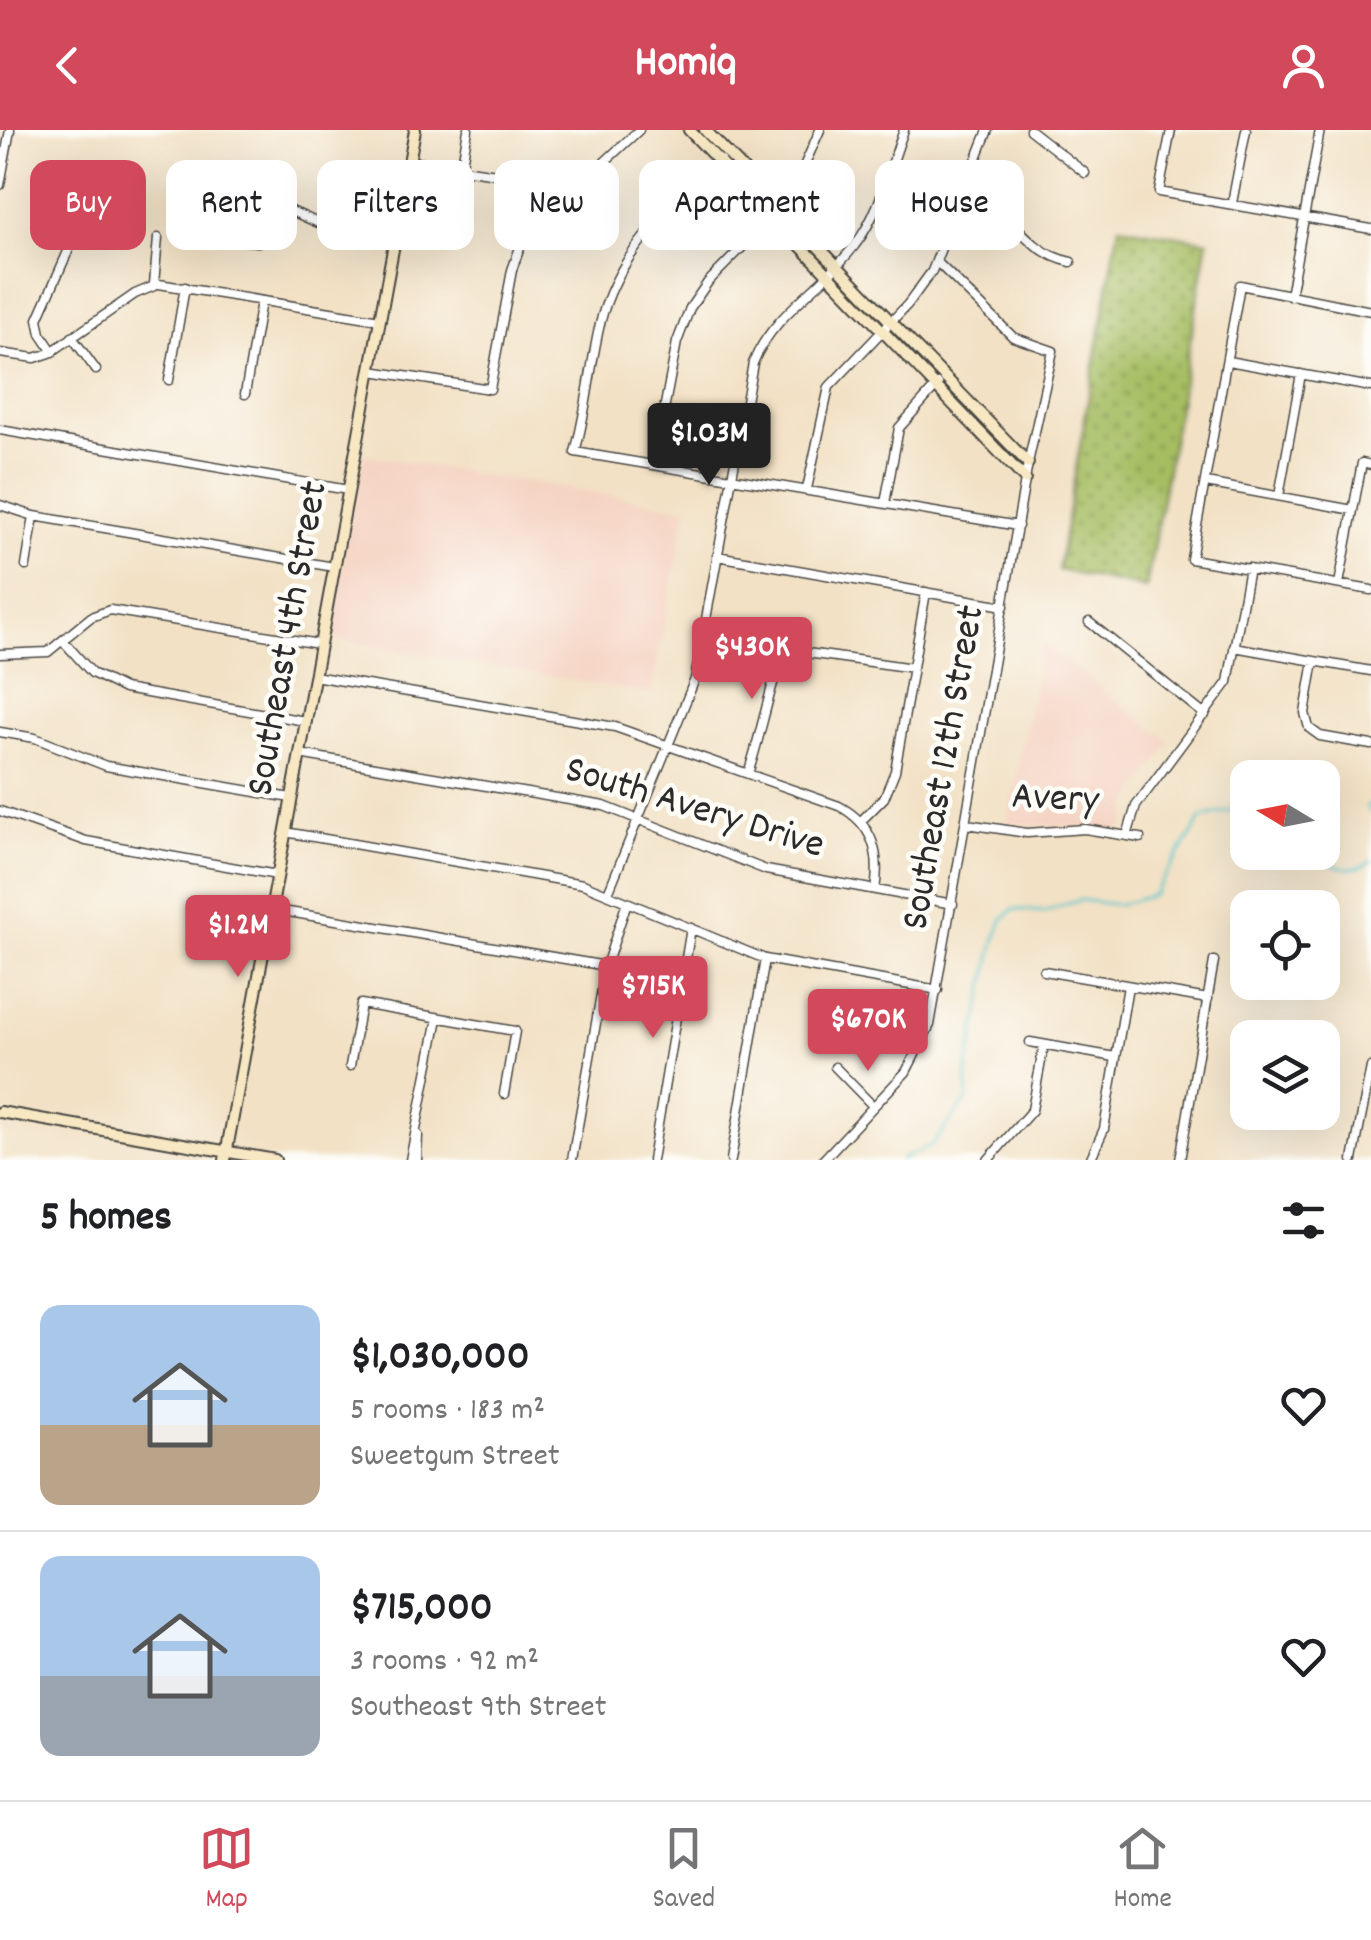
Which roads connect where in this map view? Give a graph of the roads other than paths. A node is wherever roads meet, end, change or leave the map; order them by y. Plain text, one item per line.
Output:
1 (10, 130) edge
2 (414, 130) edge
3 (468, 130) edge
4 (639, 130) edge
5 (689, 130) edge
6 (706, 130) edge
7 (820, 130) edge
8 (904, 130) edge
9 (988, 130) edge
10 (1030, 130) edge
11 (1171, 130) edge
12 (1246, 130) edge
13 (1320, 130) edge
14 (724, 158) junction
15 (408, 160) edge
16 (462, 160) edge
17 (604, 160) edge
18 (809, 160) edge
19 (976, 160) edge
20 (1085, 172) dead end
21 (0, 186) edge
22 (1232, 203) junction
23 (1305, 217) junction
24 (1371, 229) edge
25 (1024, 236) edge
26 (158, 238) dead end
27 (69, 250) edge
28 (393, 250) edge
29 (519, 250) edge
30 (740, 250) edge
31 (813, 250) edge
32 (942, 250) edge
33 (937, 262) junction
34 (1071, 262) dead end
35 (832, 270) junction
36 (154, 284) junction
37 (185, 287) junction
38 (1290, 296) junction
39 (261, 300) junction
40 (1371, 310) edge
41 (380, 320) junction
42 (885, 326) junction
43 (72, 338) junction
44 (53, 352) junction
45 (0, 353) edge
46 (1228, 361) junction
47 (96, 370) dead end
48 (370, 371) junction
49 (1301, 374) junction
50 (169, 380) dead end
51 (940, 382) junction
52 (1371, 387) edge
53 (245, 394) dead end
54 (0, 430) edge
55 (654, 462) junction
56 (1028, 463) junction
57 (1366, 464) edge
58 (730, 476) junction
59 (1025, 480) junction
60 (1206, 483) junction
61 (348, 490) junction
62 (807, 490) junction
63 (1279, 496) junction
64 (885, 503) junction
65 (0, 505) edge
66 (1352, 510) junction
67 (34, 516) junction
68 (1018, 526) junction
69 (717, 556) junction
70 (26, 566) dead end
71 (334, 567) junction
72 (1249, 568) junction
73 (1339, 584) junction
74 (1371, 590) edge
75 (926, 592) junction
76 (1004, 606) junction
77 (1089, 622) dead end
78 (65, 643) junction
79 (320, 644) junction
80 (1234, 647) junction
81 (0, 654) edge
82 (1314, 661) junction
83 (913, 668) junction
84 (1371, 671) edge
85 (314, 676) junction
86 (1205, 715) junction
87 (305, 721) junction
88 (0, 732) edge
89 (670, 745) junction
90 (1371, 745) edge
91 (299, 754) junction
92 (748, 772) junction
93 (291, 798) junction
94 (0, 811) edge
95 (640, 818) junction
96 (860, 820) junction
97 (967, 824) junction
98 (285, 832) junction
99 (1127, 836) junction
100 (1140, 838) dead end
101 (277, 875) junction
102 (875, 890) junction
103 (608, 894) junction
104 (627, 902) junction
105 (952, 904) junction
106 (271, 909) junction
107 (691, 928) junction
108 (766, 959) junction
109 (1214, 961) dead end
110 (606, 966) junction
111 (1044, 971) dead end
112 (1128, 986) junction
113 (938, 990) junction
114 (1208, 998) junction
115 (438, 1018) junction
116 (1030, 1042) dead end
117 (1044, 1045) junction
118 (1115, 1057) junction
119 (350, 1066) dead end
120 (836, 1067) dead end
121 (1371, 1067) edge
122 (504, 1094) dead end
123 (873, 1106) junction
124 (0, 1112) edge
125 (226, 1156) edge
126 (275, 1160) edge
127 (414, 1160) edge
128 (572, 1160) edge
129 (652, 1160) edge
130 (731, 1160) edge
131 (824, 1160) edge
132 (988, 1160) edge
133 (1090, 1160) edge
134 (1180, 1160) edge
135 (1353, 1160) edge

1 - 21 street
2 - 15 main road, Southeast 4th Street
3 - 16 street
4 - 17 street
5 - 14 main road
6 - 14 main road
7 - 18 street
8 - 35 street
9 - 19 street
10 - 20 street
11 - 22 street
12 - 22 street
13 - 23 street
14 - 55 street
22 - 23 street
23 - 24 street
23 - 38 street
25 - 34 street
26 - 36 street
27 - 44 street
28 - 41 main road, Southeast 4th Street
29 - 48 street
30 - 55 street
31 - 35 main road
32 - 33 street
33 - 42 street
33 - 56 street, Southeast 12th Street
35 - 42 main road
35 - 58 street
36 - 37 street
36 - 43 street
37 - 39 street
37 - 50 street
38 - 40 street
38 - 46 street
39 - 41 street
39 - 53 street
41 - 48 main road, Southeast 4th Street
42 - 51 main road
42 - 62 street
43 - 44 street
43 - 47 street
44 - 45 street
46 - 49 street
46 - 60 street
48 - 61 main road, Southeast 4th Street
49 - 52 street
49 - 63 street
51 - 56 main road
51 - 59 main road
51 - 64 street
54 - 61 street
55 - 58 street
56 - 59 street, Southeast 12th Street
57 - 66 street
58 - 62 street
58 - 69 street
59 - 68 street, Southeast 12th Street
60 - 63 street
60 - 72 street
61 - 71 main road, Southeast 4th Street
62 - 64 street
63 - 66 street
64 - 68 street
65 - 67 street
66 - 73 street
67 - 70 street
67 - 71 street
68 - 76 street, Southeast 12th Street
69 - 75 street
69 - 89 street
71 - 79 main road, Southeast 4th Street
72 - 73 street
72 - 80 street
73 - 74 street
75 - 76 street
75 - 83 street
76 - 97 street, Southeast 12th Street
77 - 86 street
78 - 79 street
78 - 81 street
78 - 87 street
79 - 85 main road, Southeast 4th Street
80 - 82 street
80 - 86 street
82 - 84 street
82 - 90 street
83 - 92 street
83 - 96 street
85 - 87 main road, Southeast 4th Street
85 - 89 street
86 - 99 street
87 - 91 main road, Southeast 4th Street
88 - 93 street
89 - 92 street
89 - 95 street
91 - 93 main road, Southeast 4th Street
91 - 95 street, South Avery Drive
92 - 96 street
93 - 98 main road, Southeast 4th Street
94 - 101 street
95 - 102 street, South Avery Drive
95 - 103 street
96 - 102 street
97 - 99 street, Avery
97 - 105 street, Southeast 12th Street
98 - 101 main road, Southeast 4th Street
98 - 103 street
99 - 100 street, Avery
101 - 106 main road, Southeast 4th Street
102 - 105 street, South Avery Drive
103 - 104 street
104 - 107 street
104 - 110 street
105 - 113 street, Southeast 12th Street
106 - 110 street
106 - 125 main road, Southeast 4th Street
107 - 108 street
107 - 129 street
108 - 113 street
108 - 130 street
109 - 114 street
110 - 128 street
111 - 112 street
112 - 114 street
112 - 118 street
113 - 123 street, Southeast 12th Street
114 - 134 street
115 - 119 street
115 - 122 street
115 - 127 street
116 - 117 street
117 - 118 street
117 - 132 street
118 - 133 street
120 - 123 street
121 - 135 street
123 - 131 street, Southeast 12th Street
124 - 125 main road
125 - 126 main road

